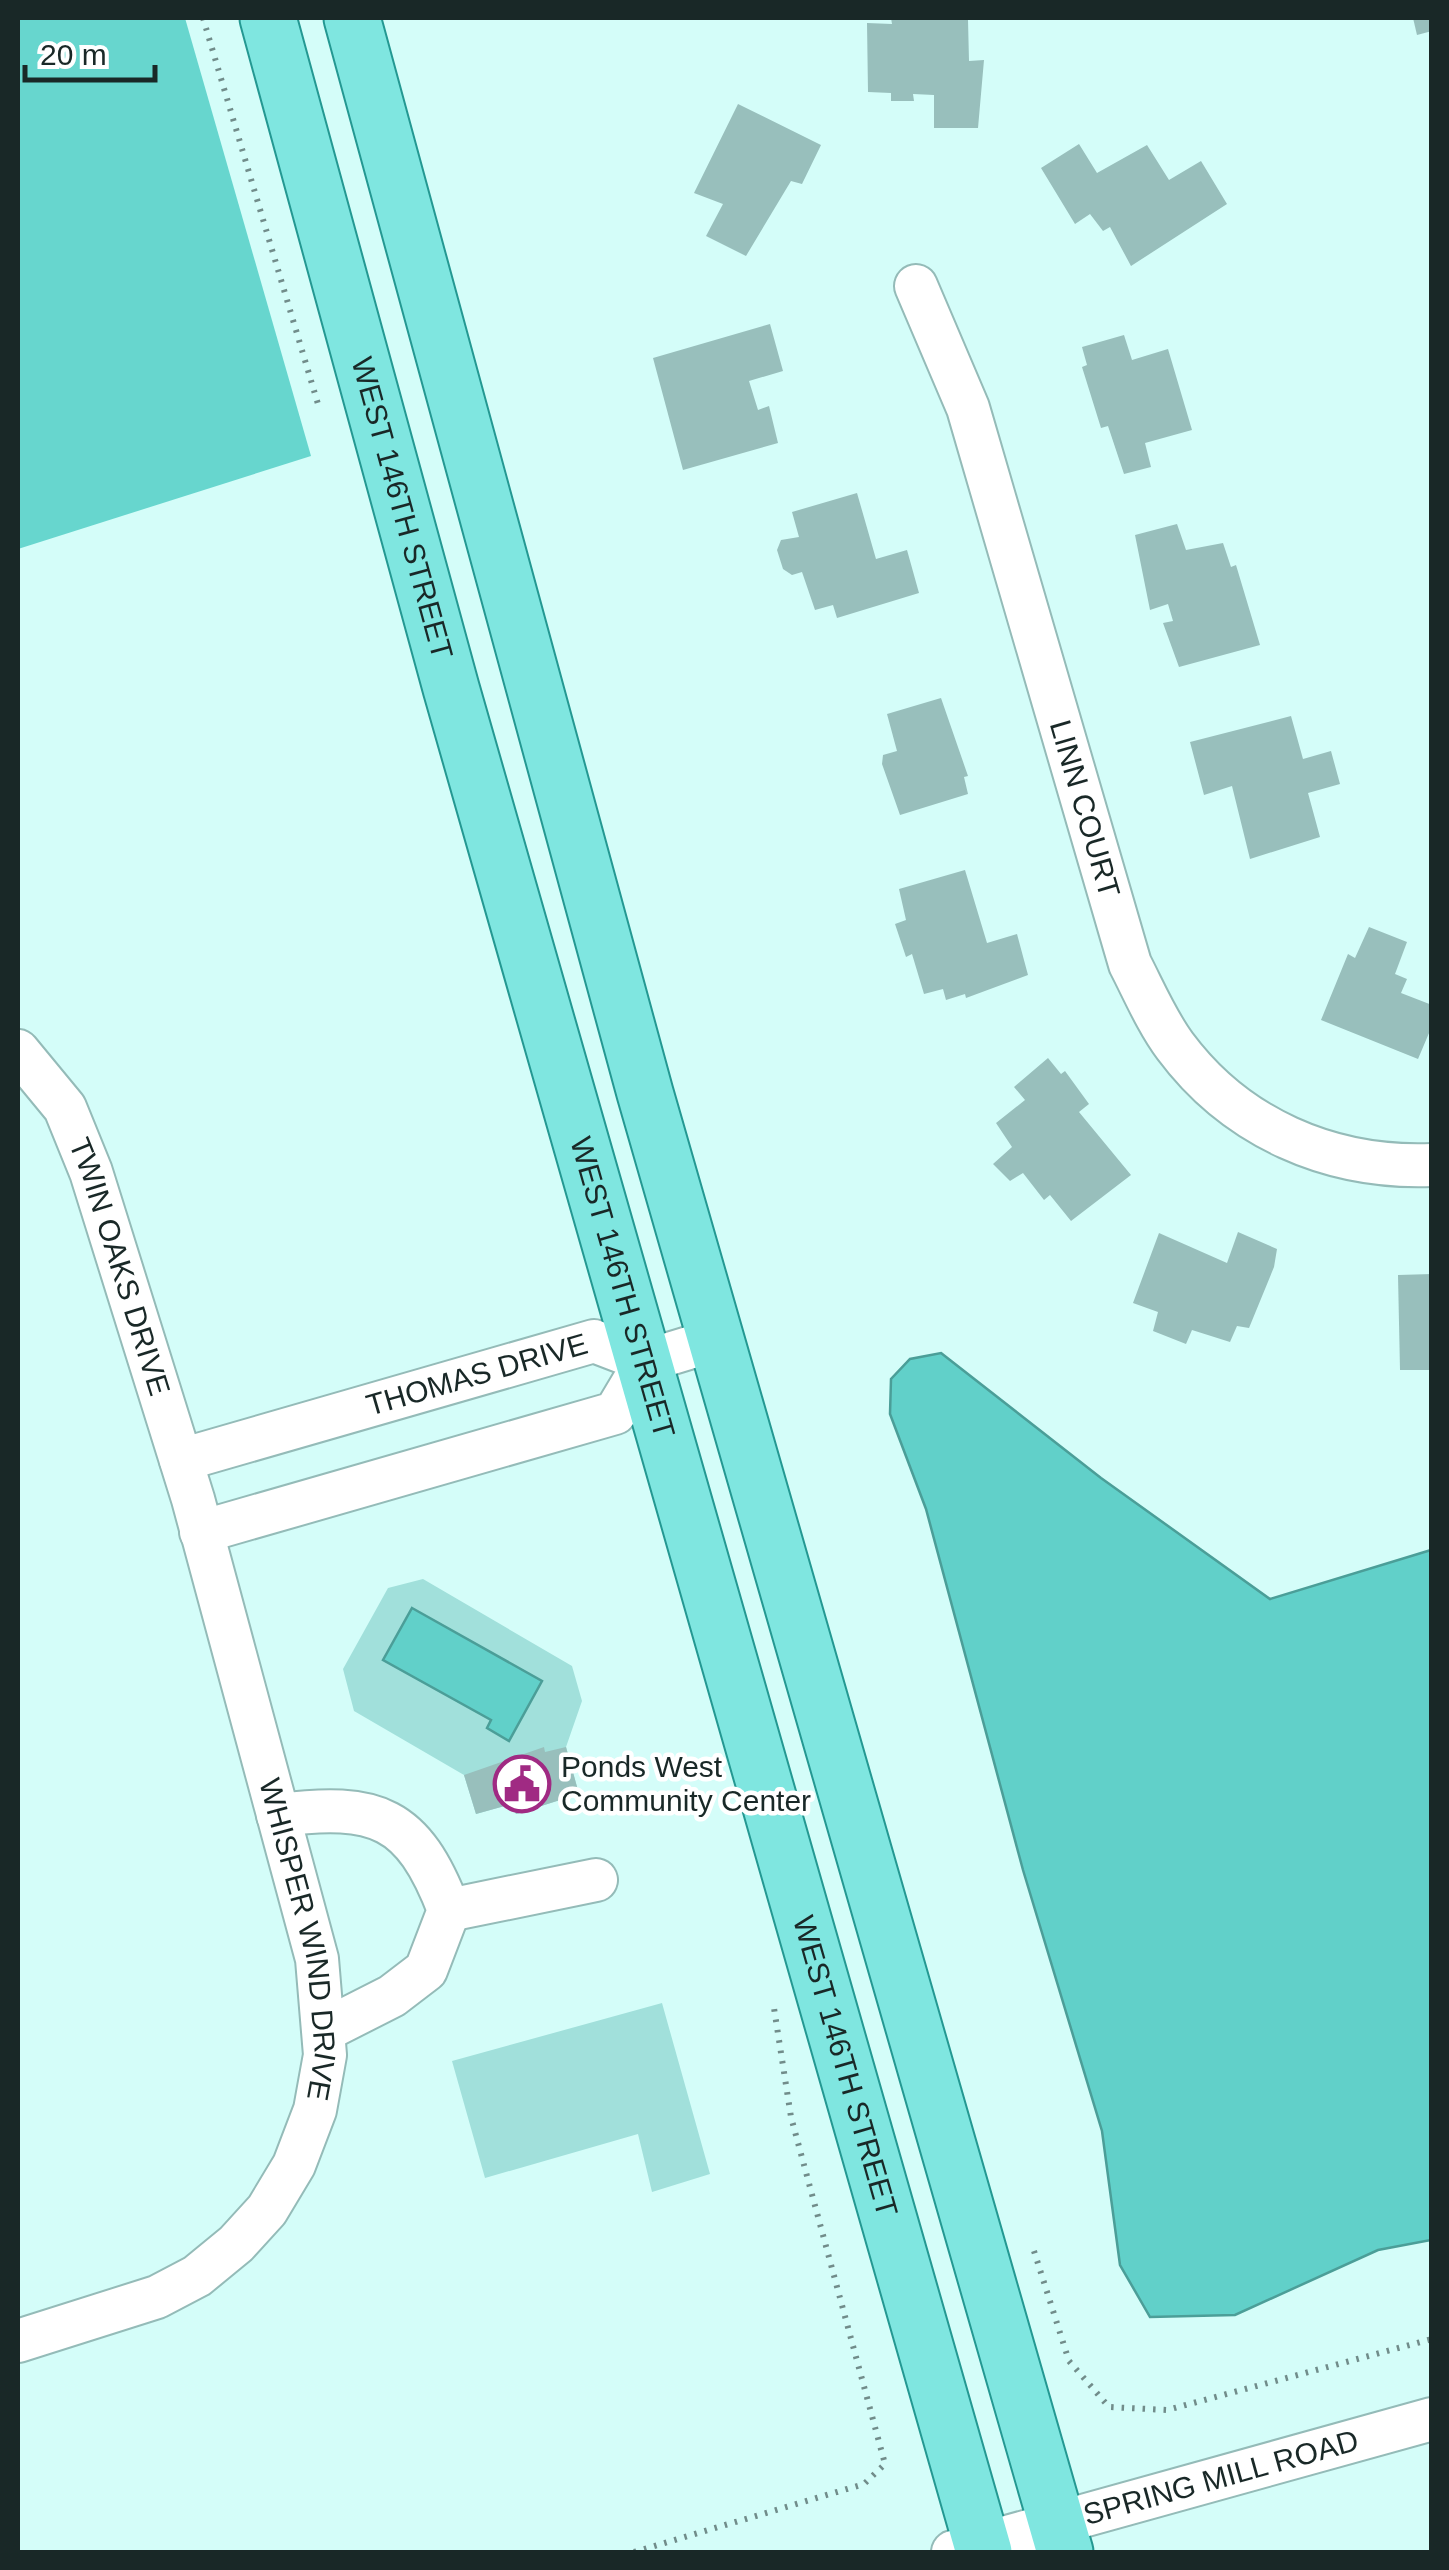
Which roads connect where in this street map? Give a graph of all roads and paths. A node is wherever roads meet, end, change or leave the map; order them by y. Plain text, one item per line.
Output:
1 (268, 18) edge
2 (352, 18) edge
3 (916, 286) dead end
4 (440, 333) junction
5 (361, 356) junction
6 (18, 1052) edge
7 (1432, 1166) edge
8 (718, 1339) junction
9 (646, 1361) junction
10 (192, 1497) junction
11 (278, 1815) junction
12 (596, 1880) dead end
13 (449, 1910) junction
14 (773, 2002) dead end
15 (324, 2030) junction
16 (1432, 2339) edge
17 (18, 2341) edge
18 (1109, 2408) dead end
19 (1432, 2419) edge
20 (1061, 2538) edge
21 (973, 2550) edge
22 (634, 2552) edge

1 - 5 main road, WEST 146TH STREET
2 - 4 main road
3 - 7 street, LINN COURT
4 - 5 main road
4 - 8 main road
5 - 9 main road, WEST 146TH STREET
6 - 10 street, TWIN OAKS DRIVE
8 - 9 street
8 - 20 main road
9 - 10 street, THOMAS DRIVE
9 - 10 street, THOMAS DRIVE
9 - 21 main road, WEST 146TH STREET
10 - 11 street, WHISPER WIND DRIVE
11 - 13 street
11 - 15 street, WHISPER WIND DRIVE
12 - 13 street
13 - 15 street
14 - 22 path
15 - 17 street, WHISPER WIND DRIVE
16 - 18 path
19 - 20 street, SPRING MILL ROAD
20 - 21 street, SPRING MILL ROAD

